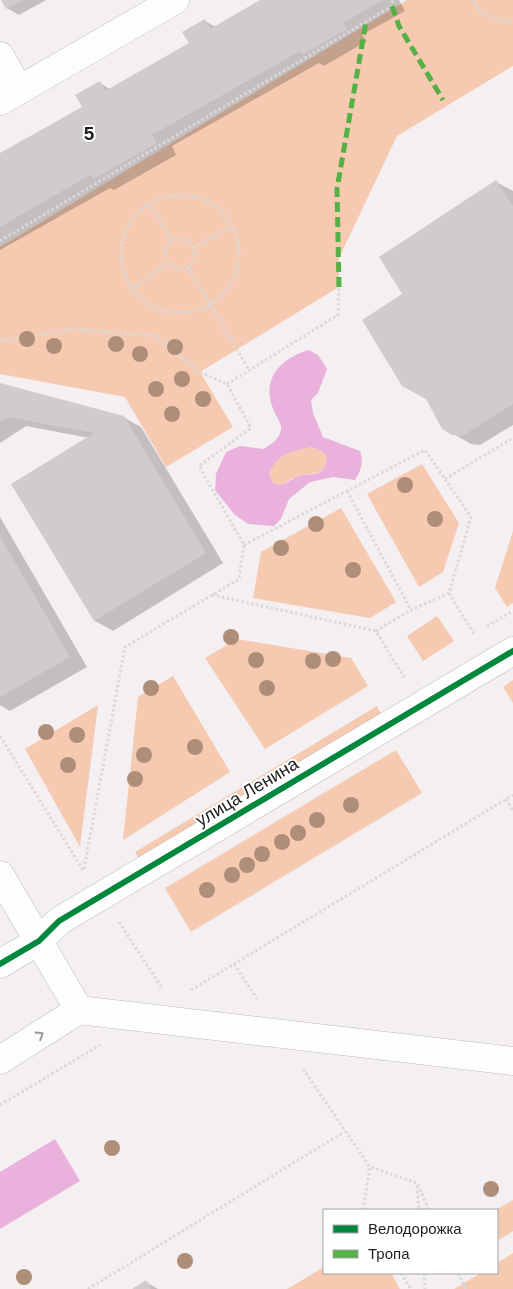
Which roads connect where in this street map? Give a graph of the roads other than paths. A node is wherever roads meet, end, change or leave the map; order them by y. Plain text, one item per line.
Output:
1 (175, 0) edge
2 (0, 56) edge
3 (9, 96) edge
4 (513, 651) edge
5 (0, 875) edge
6 (39, 941) junction
7 (0, 964) edge
8 (80, 1010) junction
9 (0, 1060) edge
10 (513, 1060) edge

1 - 3 street
2 - 3 street
4 - 6 street, улица Ленина
5 - 6 street
6 - 7 street, улица Ленина
6 - 8 street
9 -> 8 street
8 - 10 street

